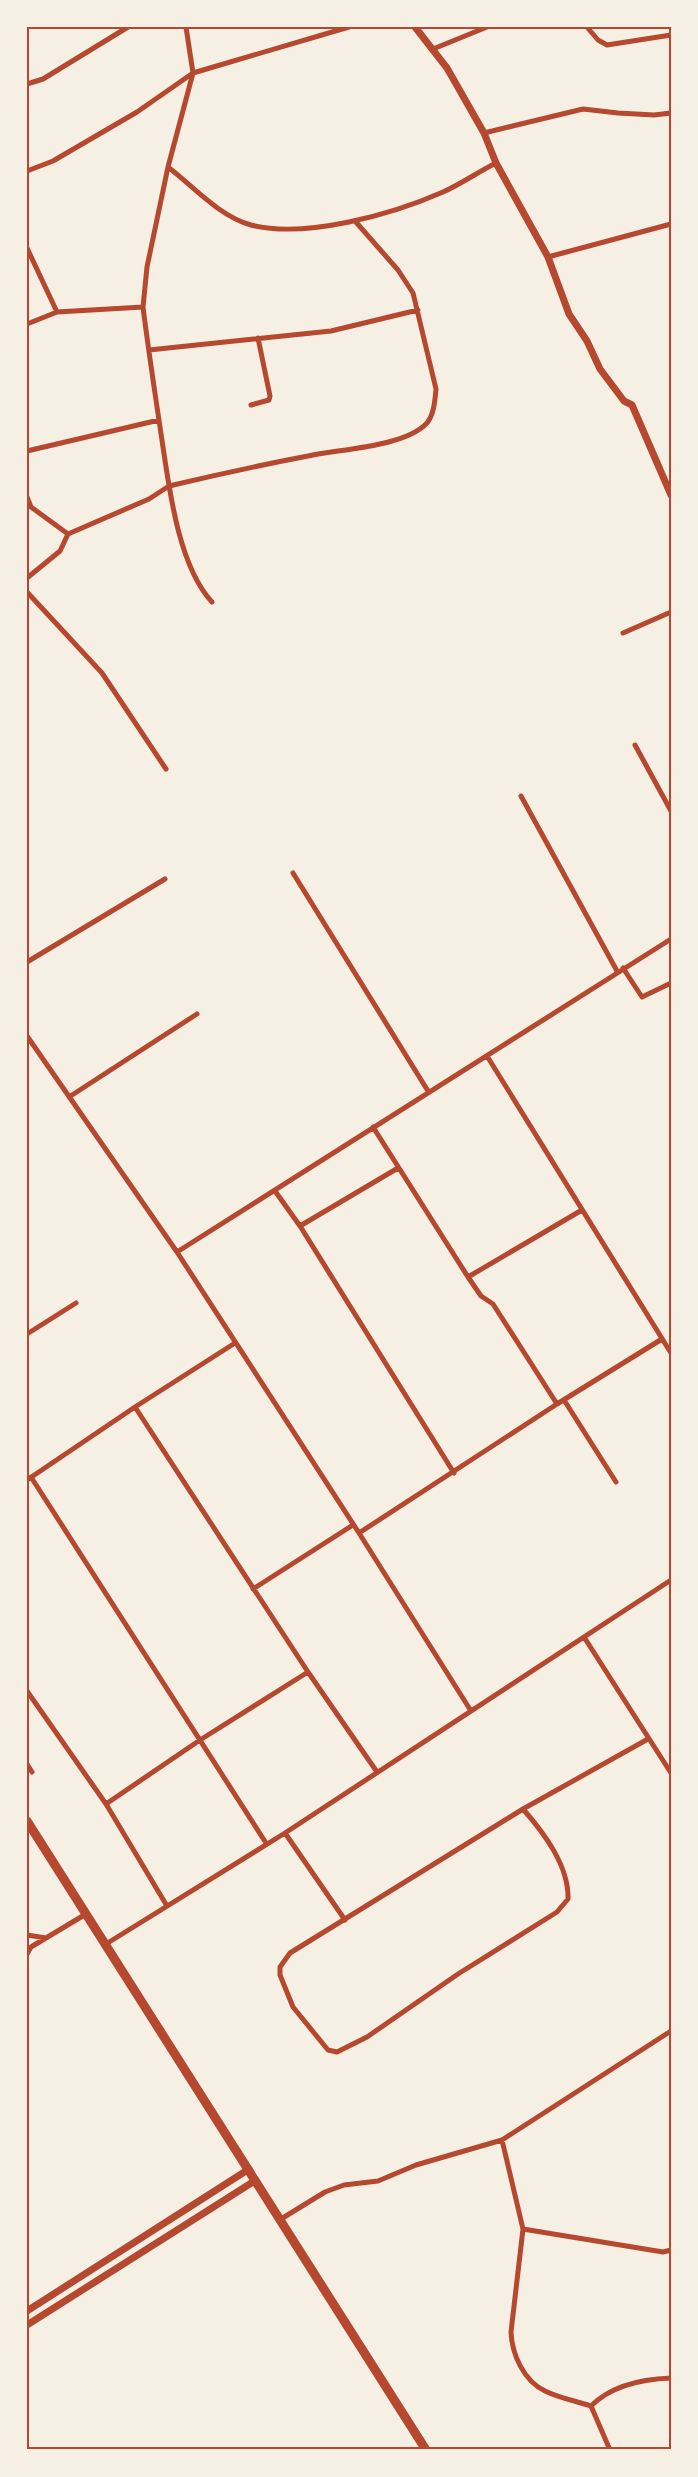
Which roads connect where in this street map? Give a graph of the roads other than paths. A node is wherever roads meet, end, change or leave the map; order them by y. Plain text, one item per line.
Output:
1 (128, 27) edge
2 (186, 27) edge
3 (349, 27) edge
4 (415, 27) edge
5 (487, 27) edge
6 (587, 27) edge
7 (671, 35) edge
8 (433, 49) junction
9 (193, 73) junction
10 (27, 84) edge
11 (671, 113) edge
12 (484, 133) junction
13 (496, 163) junction
14 (168, 167) junction
15 (27, 171) edge
16 (355, 221) junction
17 (671, 224) edge
18 (27, 248) edge
19 (548, 257) junction
20 (142, 308) junction
21 (418, 310) junction
22 (57, 312) junction
23 (27, 324) edge
24 (258, 338) junction
25 (149, 350) junction
26 (251, 405) dead end
27 (159, 420) junction
28 (27, 451) edge
29 (169, 486) junction
30 (671, 495) edge
31 (27, 497) edge
32 (68, 534) junction
33 (27, 578) edge
34 (27, 592) edge
35 (212, 602) dead end
36 (671, 612) edge
37 (623, 633) dead end
38 (635, 745) dead end
39 (166, 769) dead end
40 (521, 796) dead end
41 (671, 811) edge
42 (293, 873) dead end
43 (165, 879) dead end
44 (671, 939) edge
45 (27, 962) edge
46 (620, 970) junction
47 (671, 983) edge
48 (198, 1014) dead end
49 (27, 1036) edge
50 (487, 1056) junction
51 (428, 1091) junction
52 (69, 1097) junction
53 (373, 1126) junction
54 (398, 1168) junction
55 (275, 1191) junction
56 (582, 1210) junction
57 (300, 1226) junction
58 (177, 1252) junction
59 (468, 1277) junction
60 (76, 1303) dead end
61 (27, 1334) edge
62 (662, 1339) junction
63 (236, 1343) junction
64 (671, 1353) edge
65 (564, 1400) junction
66 (557, 1404) junction
67 (135, 1407) junction
68 (454, 1473) junction
69 (29, 1478) edge
70 (616, 1482) dead end
71 (353, 1525) junction
72 (359, 1533) junction
73 (671, 1580) edge
74 (254, 1589) junction
75 (584, 1637) junction
76 (308, 1672) junction
77 (27, 1691) edge
78 (471, 1711) junction
79 (648, 1739) junction
80 (200, 1740) junction
81 (27, 1764) edge
82 (32, 1772) dead end
83 (377, 1772) junction
84 (671, 1773) edge
85 (106, 1804) junction
86 (523, 1809) junction
87 (27, 1821) edge
88 (285, 1833) junction
89 (266, 1843) junction
90 (167, 1906) junction
91 (86, 1914) junction
92 (345, 1920) junction
93 (27, 1935) edge
94 (46, 1938) junction
95 (106, 1944) junction
96 (27, 1954) edge
97 (671, 2031) edge
98 (502, 2140) junction
99 (249, 2169) junction
100 (256, 2180) junction
101 (281, 2219) junction
102 (523, 2229) junction
103 (671, 2250) edge
104 (27, 2311) edge
105 (27, 2325) edge
106 (671, 2378) edge
107 (591, 2406) junction
108 (426, 2450) edge
109 (610, 2450) edge

1 - 10 street
2 - 9 street
3 - 9 street
4 - 8 street
5 - 8 street
6 - 7 street
8 - 12 street
9 - 14 street
9 - 15 street
11 - 12 street
12 - 13 street
13 - 16 street
13 - 19 street
14 - 16 street
14 - 20 street
16 - 21 street
17 - 19 street
18 - 22 street
19 - 30 street
20 - 22 street
20 - 25 street
21 - 24 street
21 - 29 street
22 - 23 street
24 - 25 street
24 - 26 street
25 - 27 street
27 - 28 street
27 - 29 street
29 - 32 street
29 - 35 street
31 - 32 street
32 - 33 street
34 - 39 street
36 - 37 street
38 - 41 street
40 - 46 street
42 - 51 street
43 - 45 street
44 - 46 street
46 - 47 street
46 - 50 street
48 - 52 street
49 - 52 street
50 - 51 street
50 - 56 street
51 - 53 street
52 - 58 street
53 - 54 street
53 - 55 street
54 - 57 street
54 - 59 street
55 - 57 street
55 - 58 street
56 - 59 street
56 - 62 street
57 - 68 street
58 - 63 street
59 - 66 street
60 - 61 street
62 - 64 street
62 - 65 street
63 - 67 street
63 - 71 street
65 - 66 street
65 - 70 street
66 - 68 street
67 - 69 street
67 - 74 street
68 - 72 street
69 - 80 street
71 - 72 street
71 - 74 street
72 - 78 street
73 - 75 street
74 - 76 street
75 - 78 street
75 - 79 street
76 - 80 street
76 - 83 street
77 - 85 street
78 - 83 street
79 - 84 street
79 - 86 street
80 - 85 street
80 - 89 street
81 - 82 street
83 - 88 street
85 - 90 street
86 - 92 street
86 - 92 street
87 - 91 highway
88 - 89 street
88 - 92 street
89 - 90 street
90 - 95 street
91 - 94 street
91 - 95 highway
93 - 94 street
94 - 96 street
95 - 99 highway
97 - 98 street
98 - 101 street
98 - 102 street
99 - 100 highway
99 - 104 street
100 - 101 highway
100 - 105 street
101 - 108 highway
102 - 103 street
102 - 107 street
106 - 107 street
107 - 109 street

